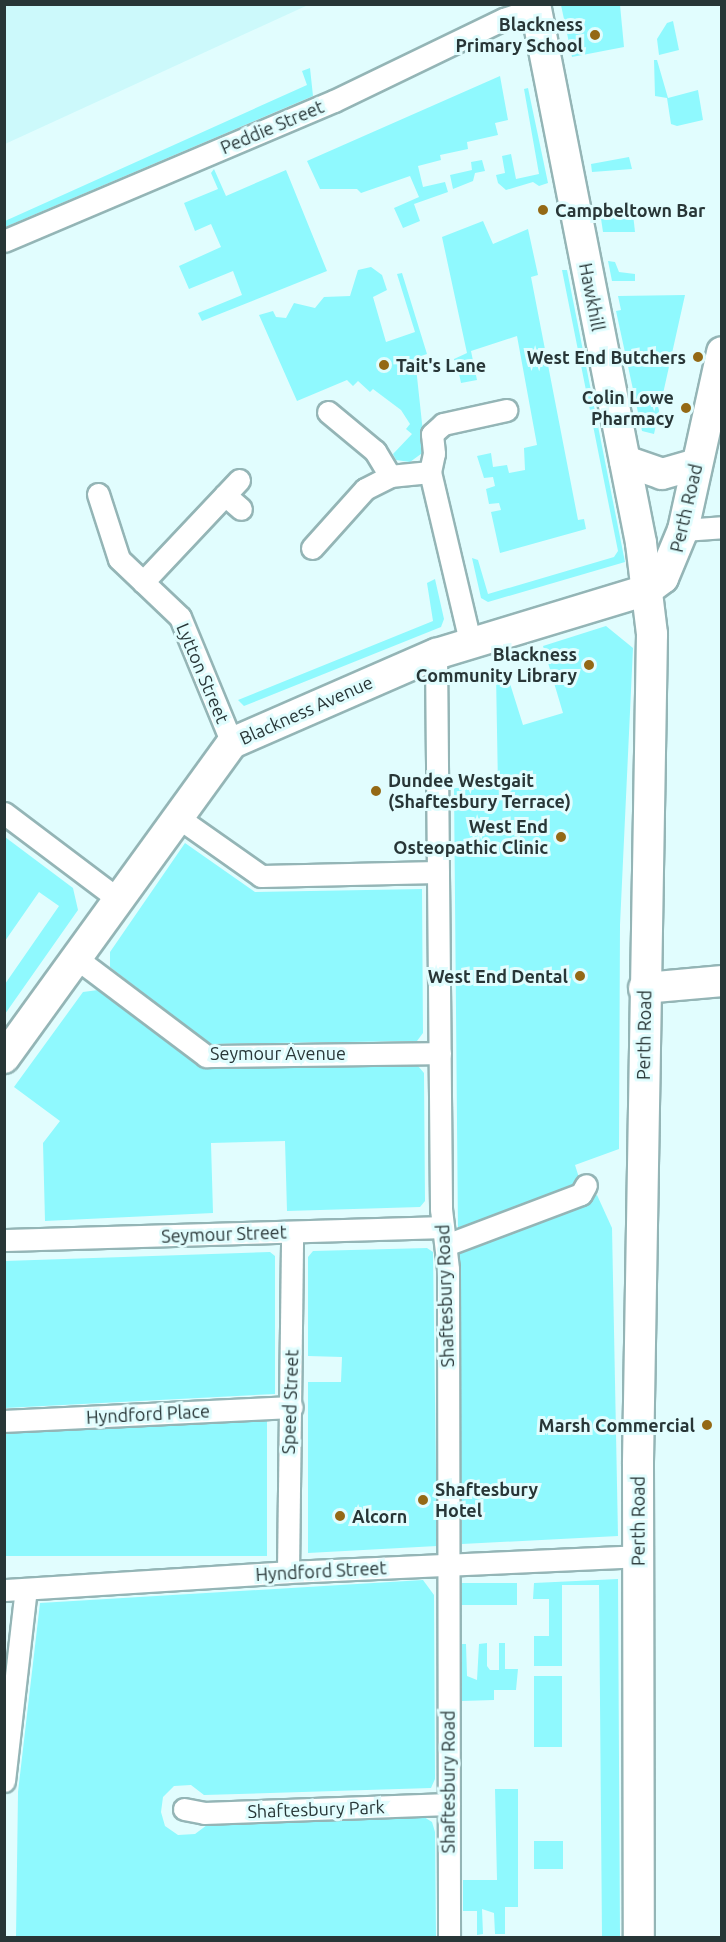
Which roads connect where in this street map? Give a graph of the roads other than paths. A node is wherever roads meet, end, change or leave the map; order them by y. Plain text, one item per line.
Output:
1 (536, 6) edge
2 (4, 241) edge
3 (722, 352) edge
4 (506, 410) dead end
5 (328, 412) dead end
6 (625, 461) junction
7 (696, 464) junction
8 (430, 472) junction
9 (390, 476) junction
10 (95, 506) dead end
11 (241, 510) dead end
12 (722, 527) edge
13 (683, 530) junction
14 (312, 548) dead end
15 (143, 582) junction
16 (647, 590) junction
17 (470, 641) junction
18 (436, 654) junction
19 (232, 742) junction
20 (4, 813) edge
21 (176, 816) junction
22 (438, 873) junction
23 (118, 899) junction
24 (76, 957) junction
25 (722, 981) edge
26 (644, 988) junction
27 (440, 1053) junction
28 (4, 1058) edge
29 (586, 1185) dead end
30 (292, 1232) junction
31 (444, 1236) junction
32 (4, 1240) edge
33 (292, 1407) junction
34 (4, 1421) edge
35 (638, 1556) junction
36 (448, 1564) junction
37 (288, 1572) junction
38 (26, 1589) junction
39 (4, 1590) edge
40 (4, 1780) edge
41 (449, 1804) junction
42 (184, 1809) dead end
43 (449, 1938) edge
44 (639, 1938) edge

1 - 2 street, Peddie Street
1 - 6 street, Hawkhill
3 - 7 street, Perth Road
4 - 8 street
5 - 9 street
6 - 7 street
6 - 16 street, Hawkhill
7 - 13 street, Perth Road
8 - 9 street
8 - 17 street
9 - 14 street
10 - 15 street, Lytton Street
11 - 15 street
12 - 13 street
13 - 16 street, Perth Road
15 - 19 street, Lytton Street
16 - 17 street, Blackness Avenue
16 - 26 street, Perth Road
17 - 18 street, Blackness Avenue
18 - 19 street, Blackness Avenue
18 - 22 street, Shaftesbury Road
19 - 21 street, Blackness Avenue
20 - 23 street
21 - 22 street
21 - 23 street, Blackness Avenue
22 - 27 street, Shaftesbury Road
23 - 24 street, Blackness Avenue
24 - 27 street, Seymour Avenue
24 - 28 street, Blackness Avenue
25 - 26 street
26 - 35 street, Perth Road
27 - 31 street, Shaftesbury Road
29 - 31 street, Seymour Street
30 - 31 street, Seymour Street
30 - 32 street, Seymour Street
30 - 33 street, Speed Street
31 - 36 street, Shaftesbury Road
33 - 34 street, Hyndford Place
33 - 37 street, Speed Street
35 - 36 street, Hyndford Street
35 - 44 street, Perth Road
36 - 37 street, Hyndford Street
36 - 41 street, Shaftesbury Road
37 - 38 street, Hyndford Street
38 - 39 street, Hyndford Street
38 - 40 street
41 - 42 street, Shaftesbury Park
41 - 43 street, Shaftesbury Road

